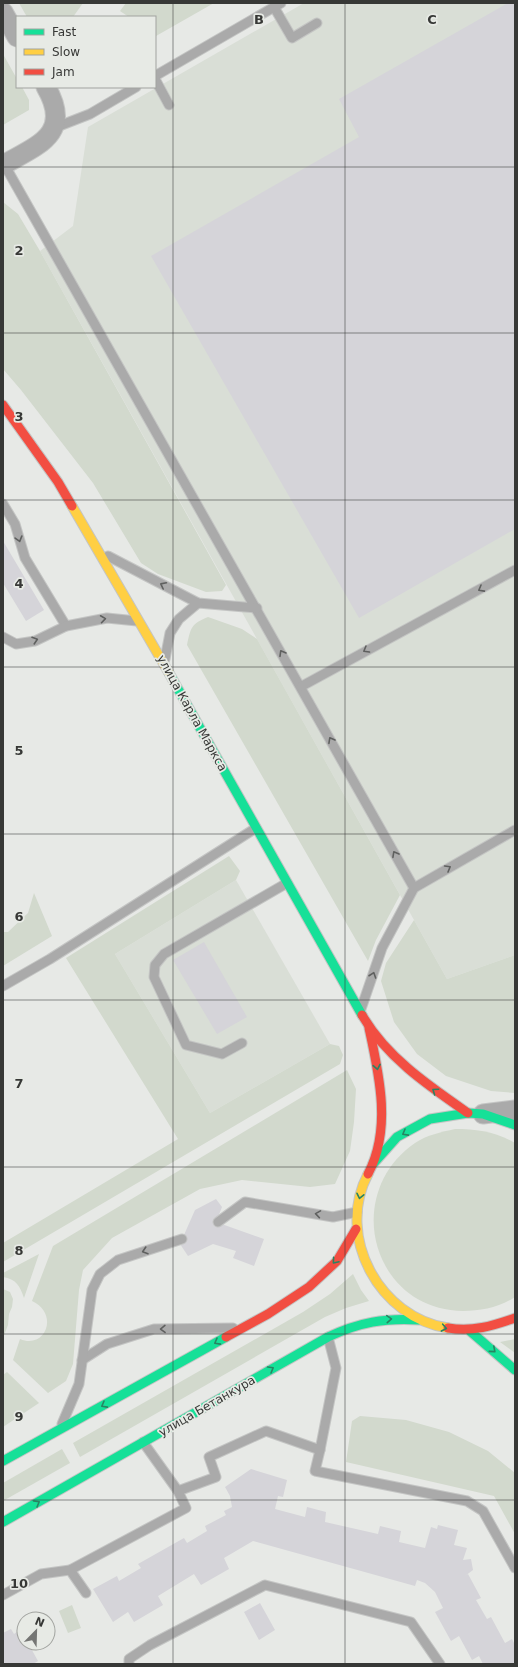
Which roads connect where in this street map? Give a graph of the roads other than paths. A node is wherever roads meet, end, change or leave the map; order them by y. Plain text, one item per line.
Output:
1 (278, 5) edge
2 (3, 12) edge
3 (317, 23) dead end
4 (16, 35) edge
5 (156, 75) edge
6 (156, 81) edge
7 (46, 88) edge
8 (134, 88) edge
9 (169, 105) dead end
10 (54, 128) junction
11 (3, 165) edge
12 (3, 405) edge
13 (3, 504) edge
14 (99, 552) junction
15 (515, 570) edge
16 (198, 603) junction
17 (257, 608) junction
18 (140, 622) junction
19 (66, 626) junction
20 (3, 637) edge
21 (164, 664) junction
22 (302, 686) junction
23 (256, 828) junction
24 (515, 830) edge
25 (287, 883) junction
26 (414, 888) junction
27 (3, 986) edge
28 (360, 1012) junction
29 (369, 1028) junction
30 (242, 1043) dead end
31 (515, 1110) edge
32 (475, 1114) junction
33 (515, 1125) edge
34 (372, 1165) junction
35 (357, 1212) junction
36 (218, 1222) dead end
37 (356, 1228) junction
38 (182, 1239) dead end
39 (515, 1318) edge
40 (419, 1320) junction
41 (244, 1328) junction
42 (470, 1330) junction
43 (328, 1337) junction
44 (82, 1360) junction
45 (515, 1370) edge
46 (60, 1429) junction
47 (143, 1442) junction
48 (320, 1450) junction
49 (3, 1461) edge
50 (178, 1491) junction
51 (3, 1522) edge
52 (515, 1568) edge
53 (70, 1570) junction
54 (86, 1593) dead end
55 (3, 1595) edge
56 (130, 1664) edge
57 (440, 1664) edge

1 - 3 lane
1 - 5 lane
2 - 4 street
6 - 9 lane
7 - 10 street
8 - 10 lane
10 - 11 street
11 - 17 lane
12 - 14 main road, улица Карла Маркса
13 -> 19 lane
16 -> 14 lane
14 - 18 main road, улица Карла Маркса
15 -> 22 lane
16 - 17 lane
16 - 21 lane
22 -> 17 lane
19 -> 18 lane
18 - 21 main road, улица Карла Маркса
20 -> 19 lane
21 - 23 main road, улица Карла Маркса
26 -> 22 lane
23 - 25 main road, улица Карла Маркса
23 - 27 lane
26 -> 24 lane
25 - 28 main road, улица Карла Маркса
25 - 30 lane
28 -> 26 lane
28 - 29 main road, улица Карла Маркса
32 -> 29 main road
29 -> 34 main road
31 - 32 street
32 - 33 main road
32 -> 34 main road
34 -> 35 main road
35 -> 36 lane
35 - 37 main road
37 - 40 main road
37 -> 41 main road
38 -> 44 lane
39 - 42 main road
40 -> 42 main road
43 -> 40 main road, улица Бетанкура
41 -> 44 lane
41 -> 46 main road
42 -> 45 main road
47 -> 43 main road, улица Бетанкура
43 - 48 lane
44 - 46 lane
46 - 49 main road
47 - 50 lane
51 -> 47 main road, улица Бетанкура
48 - 50 lane
48 - 52 lane
50 - 53 lane
53 - 54 lane
53 - 55 lane
56 - 57 lane

